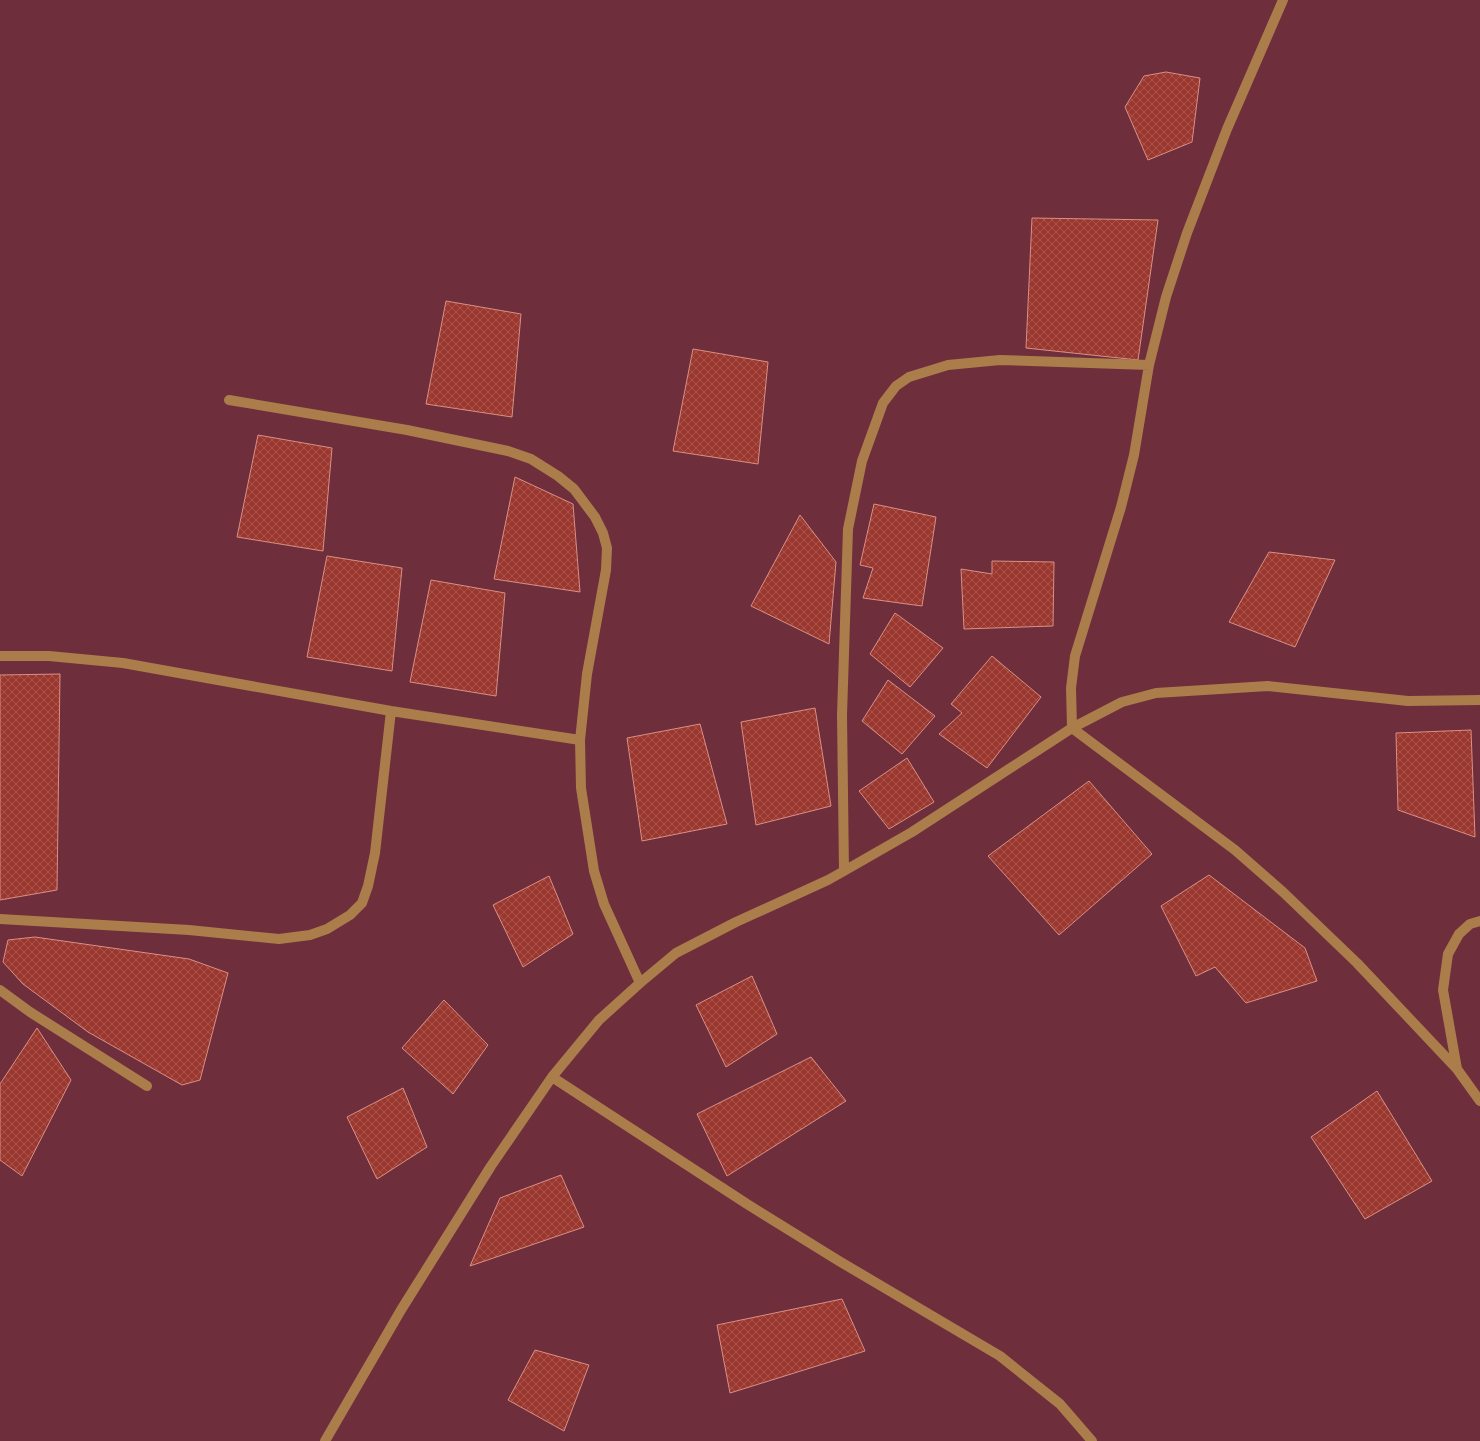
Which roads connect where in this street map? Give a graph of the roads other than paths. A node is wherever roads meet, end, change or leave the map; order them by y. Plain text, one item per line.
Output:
1 (1283, 0) edge
2 (1149, 365) junction
3 (229, 400) dead end
4 (0, 656) edge
5 (1480, 700) edge
6 (391, 711) junction
7 (1072, 728) junction
8 (580, 740) junction
9 (844, 871) junction
10 (0, 919) edge
11 (1480, 921) edge
12 (640, 982) junction
13 (0, 990) edge
14 (1457, 1069) junction
15 (552, 1077) junction
16 (147, 1086) dead end
17 (1480, 1102) edge
18 (324, 1441) edge
19 (1092, 1441) edge

1 - 2 street
2 - 7 street
2 - 9 street
3 - 8 street
4 - 6 street
5 - 7 street
6 - 8 street
6 - 10 street
7 - 9 street
7 - 14 street
8 - 12 street
9 - 12 street
11 - 14 street
12 - 15 street
13 - 16 street
14 - 17 street
15 - 18 street
15 - 19 street

